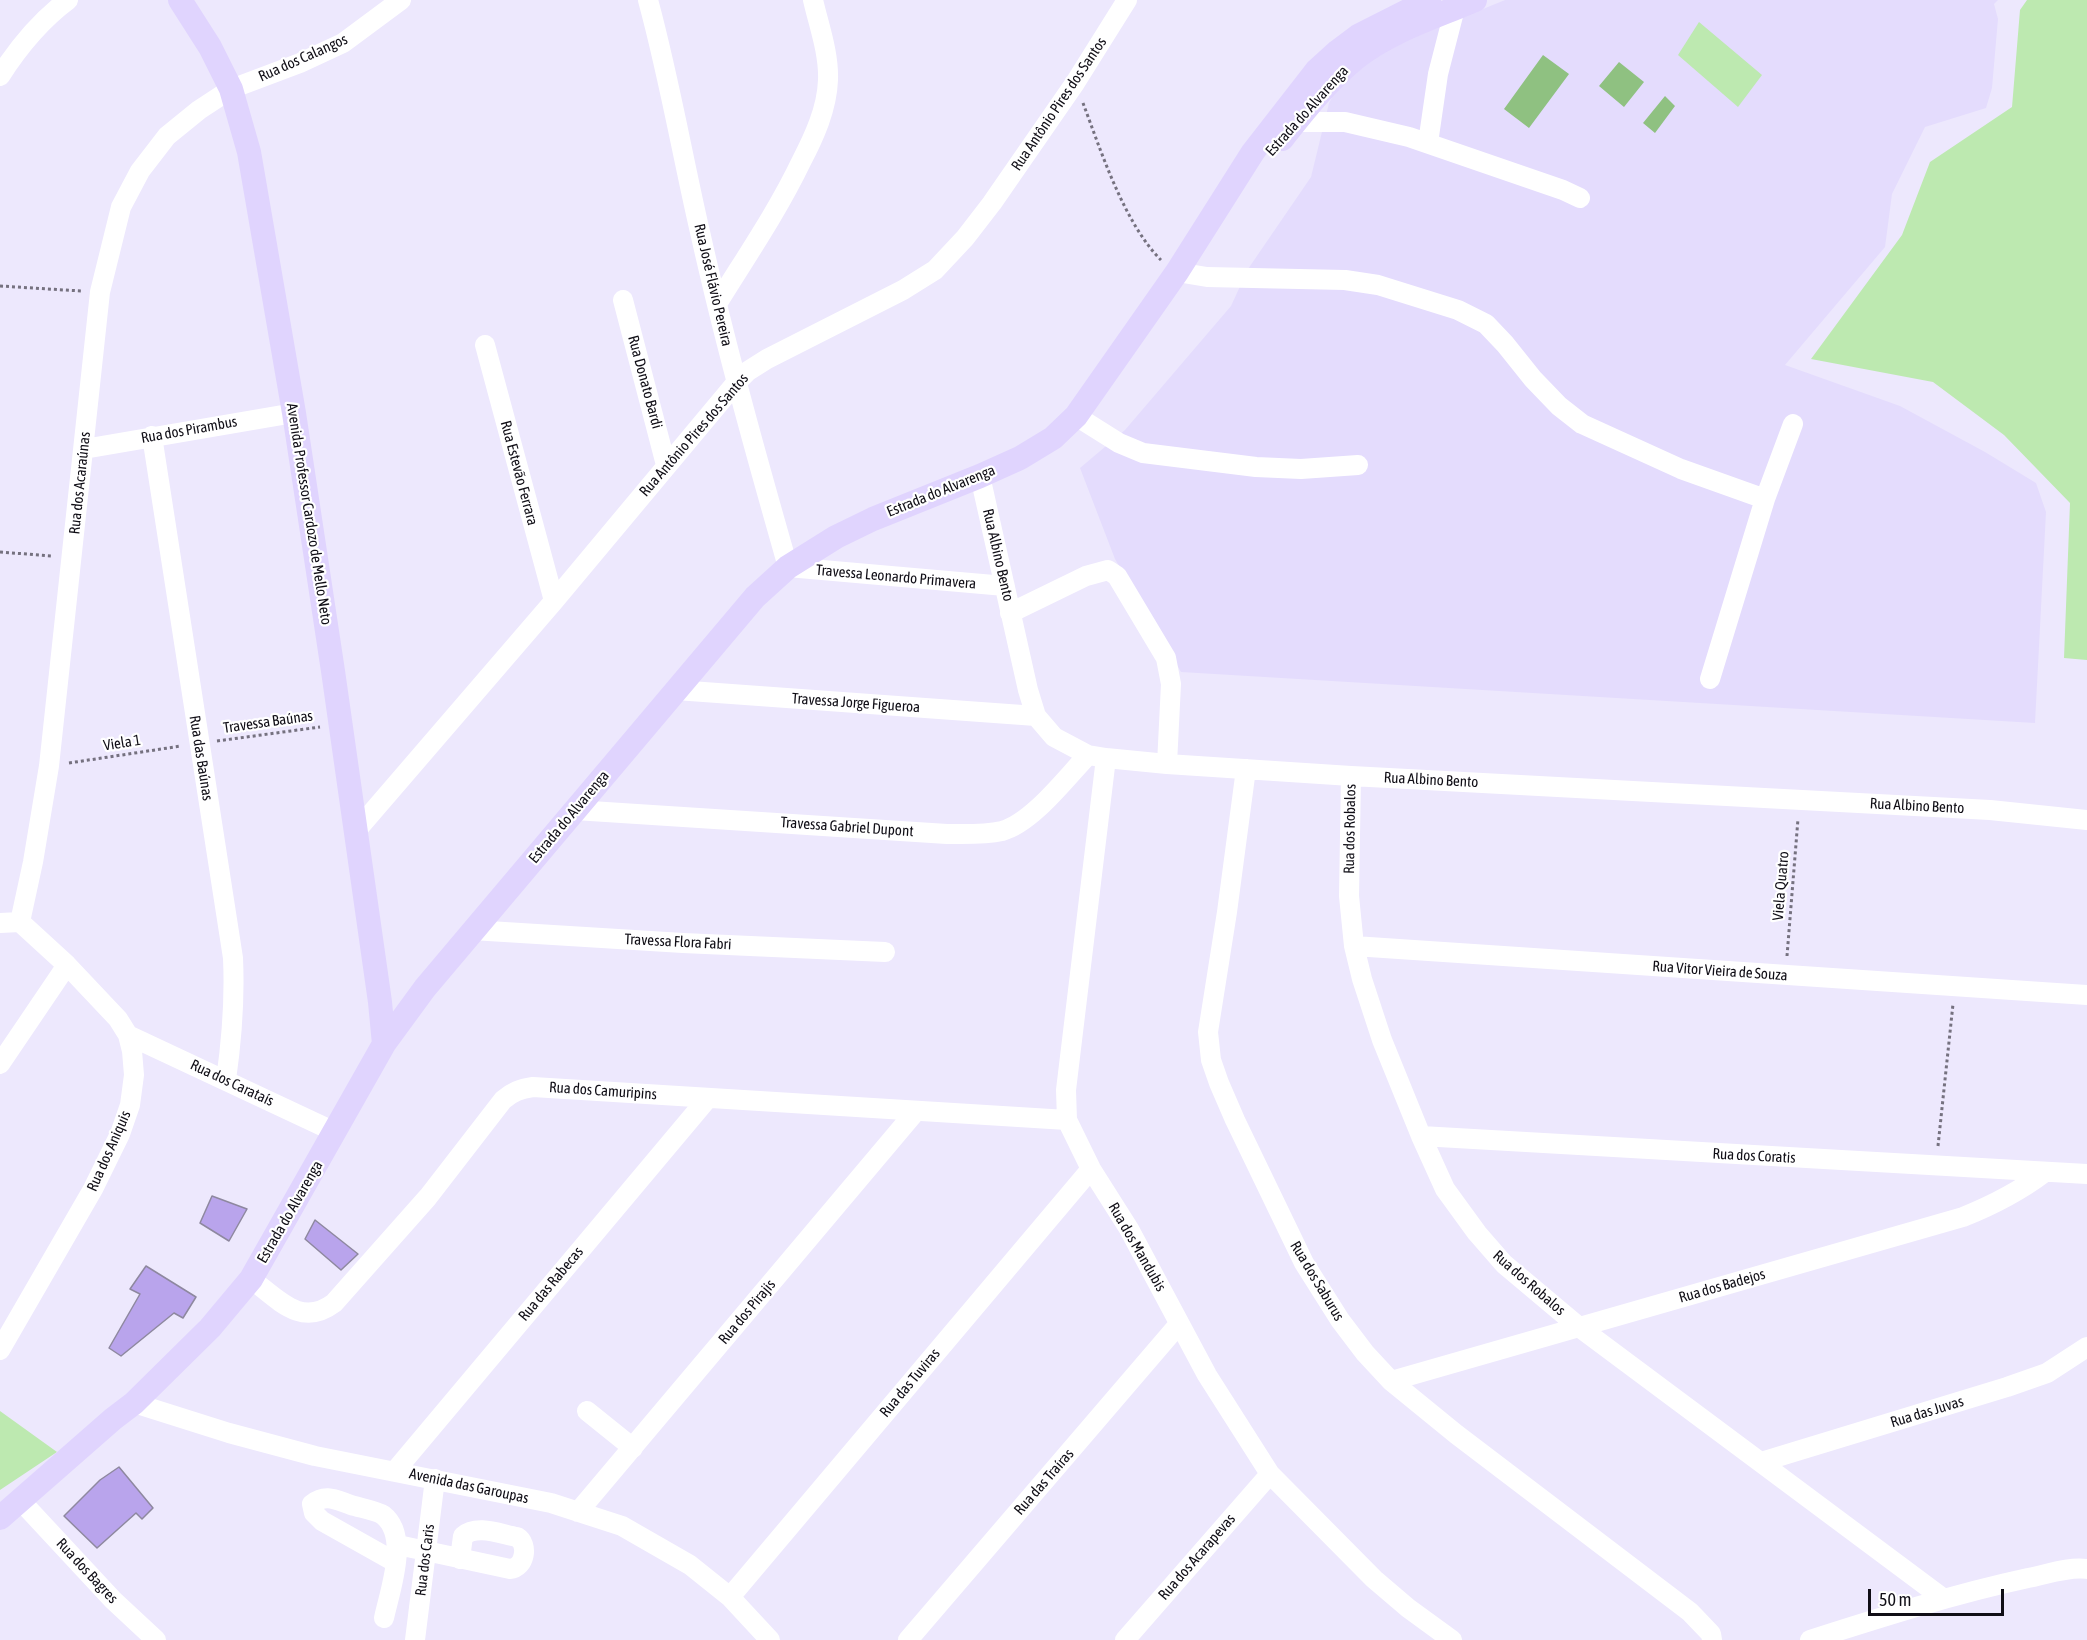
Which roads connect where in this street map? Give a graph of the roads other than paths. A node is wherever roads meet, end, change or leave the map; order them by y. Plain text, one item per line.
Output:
1 (68, 0) edge
2 (180, 0) edge
3 (401, 0) edge
4 (648, 0) edge
5 (813, 0) edge
6 (1126, 0) edge
7 (1429, 0) edge
8 (1465, 4) edge
9 (0, 76) edge
10 (231, 89) junction
11 (1296, 122) junction
12 (1428, 143) junction
13 (1580, 198) dead end
14 (1216, 208) junction
15 (1177, 272) junction
16 (623, 300) dead end
17 (717, 304) junction
18 (485, 345) dead end
19 (736, 383) junction
20 (294, 413) junction
21 (1076, 416) junction
22 (1793, 424) dead end
23 (152, 436) junction
24 (84, 450) junction
25 (666, 465) junction
26 (1358, 465) dead end
27 (980, 476) junction
28 (1765, 499) junction
29 (788, 567) junction
30 (1005, 586) junction
31 (554, 602) junction
32 (1010, 613) junction
33 (1710, 679) dead end
34 (676, 690) junction
35 (1036, 716) junction
36 (1097, 756) junction
37 (1167, 764) junction
38 (1246, 769) junction
39 (1351, 776) junction
40 (575, 810) junction
41 (2087, 819) edge
42 (356, 831) junction
43 (20, 921) junction
44 (0, 923) edge
45 (472, 930) junction
46 (1354, 946) junction
47 (885, 952) dead end
48 (67, 965) junction
49 (2087, 994) edge
50 (128, 1035) junction
51 (384, 1044) junction
52 (0, 1064) edge
53 (226, 1080) junction
54 (708, 1098) junction
55 (916, 1111) junction
56 (1067, 1120) junction
57 (335, 1132) junction
58 (1421, 1136) junction
59 (1091, 1169) junction
60 (2045, 1172) junction
61 (2087, 1174) edge
62 (251, 1280) junction
63 (1179, 1324) junction
64 (1579, 1327) junction
65 (2087, 1347) edge
66 (0, 1350) edge
67 (1391, 1381) junction
68 (134, 1403) junction
69 (587, 1411) dead end
70 (633, 1448) junction
71 (1761, 1462) junction
72 (395, 1471) junction
73 (1270, 1474) junction
74 (435, 1479) junction
75 (20, 1500) junction
76 (578, 1512) junction
77 (0, 1518) edge
78 (426, 1552) junction
79 (460, 1559) dead end
80 (2086, 1567) edge
81 (730, 1597) junction
82 (1944, 1599) junction
83 (384, 1618) dead end
84 (156, 1640) edge
85 (415, 1640) edge
86 (770, 1640) edge
87 (908, 1640) edge
88 (1125, 1640) edge
89 (1452, 1640) edge
90 (1712, 1640) edge
91 (1810, 1640) edge

1 - 9 street
2 - 10 main road, Avenida Professor Cardozo de Mello Neto
3 - 10 street, Rua dos Calangos
4 - 17 street, Rua José Flávio Pereira
5 - 17 street
6 - 19 street, Rua Antônio Pires dos Santos
7 - 14 main road, Estrada do Alvarenga
8 - 11 main road, Estrada do Alvarenga
8 - 12 street
10 - 20 main road, Avenida Professor Cardozo de Mello Neto
10 - 24 street, Rua dos Acaraúnas
11 - 12 street
11 - 14 main road, Estrada do Alvarenga
12 - 13 street
14 - 15 main road, Estrada do Alvarenga
15 - 21 main road, Estrada do Alvarenga
15 - 28 street
16 - 25 street, Rua Donato Bardi
17 - 19 street, Rua José Flávio Pereira
18 - 31 street, Rua Estevão Ferrara
19 - 25 street, Rua Antônio Pires dos Santos
19 - 29 street, Rua José Flávio Pereira
20 - 23 street, Rua dos Pirambus
20 - 42 main road, Avenida Professor Cardozo de Mello Neto
21 - 26 street
21 - 27 main road, Estrada do Alvarenga
22 - 28 street
23 - 24 street, Rua dos Pirambus
23 - 53 street, Rua das Baúnas
24 - 43 street, Rua dos Acaraúnas
25 - 31 street, Rua Antônio Pires dos Santos
27 - 29 main road, Estrada do Alvarenga
27 - 30 street, Rua Albino Bento
28 - 33 street
29 - 30 street, Travessa Leonardo Primavera
29 - 34 main road, Estrada do Alvarenga
30 - 32 street, Rua Albino Bento
31 - 42 street, Rua Antônio Pires dos Santos
32 - 35 street, Rua Albino Bento
32 - 37 street
34 - 35 street, Travessa Jorge Figueroa
34 - 40 main road, Estrada do Alvarenga
35 - 36 street, Rua Albino Bento
36 - 37 street, Rua Albino Bento
36 - 40 street, Travessa Gabriel Dupont
36 - 56 street, Rua dos Mandubis
37 - 38 street, Rua Albino Bento
38 - 39 street, Rua Albino Bento
38 - 67 street, Rua dos Saburus
39 - 41 street, Rua Albino Bento
39 - 46 street, Rua dos Robalos
40 - 45 main road, Estrada do Alvarenga
42 - 51 main road, Avenida Professor Cardozo de Mello Neto
43 - 44 street
43 - 48 street, Rua dos Aniquis
45 - 47 street, Travessa Flora Fabri
45 - 51 main road, Estrada do Alvarenga
46 - 49 street, Rua Vitor Vieira de Souza
46 - 58 street, Rua dos Robalos
48 - 50 street, Rua dos Aniquis
48 - 52 street
50 - 53 street, Rua dos Carataís
50 - 66 street, Rua dos Aniquis
51 - 57 main road, Estrada do Alvarenga
53 - 57 street, Rua dos Carataís
54 - 55 street, Rua dos Camuripins
54 - 62 street, Rua dos Camuripins
54 - 72 street, Rua das Rabecas
55 - 56 street, Rua dos Camuripins
55 - 70 street, Rua dos Pirajis
56 - 59 street, Rua dos Mandubis
57 - 62 main road, Estrada do Alvarenga
58 - 60 street, Rua dos Coratis
58 - 64 street, Rua dos Robalos
59 - 63 street, Rua dos Mandubis
59 - 81 street, Rua das Tuviras
60 - 61 street, Rua dos Coratis
60 - 64 street, Rua dos Badejos
62 - 68 main road, Estrada do Alvarenga
63 - 73 street, Rua dos Mandubis
63 - 87 street, Rua das Traíras
64 - 67 street, Rua dos Badejos
64 - 71 street, Rua dos Robalos
65 - 71 street, Rua das Juvas
67 - 90 street, Rua dos Saburus
68 - 72 street, Avenida das Garoupas
68 - 75 main road, Estrada do Alvarenga
69 - 70 street
70 - 76 street, Rua dos Pirajis
71 - 82 street, Rua dos Robalos
72 - 74 street, Avenida das Garoupas
73 - 88 street, Rua dos Acarapevas
73 - 89 street, Rua dos Mandubis
74 - 76 street, Avenida das Garoupas
74 - 78 street, Rua dos Caris
75 - 77 main road, Estrada do Alvarenga
75 - 84 street, Rua dos Bagres
76 - 81 street, Avenida das Garoupas
78 - 79 street
78 - 83 street
78 - 85 street, Rua dos Caris
80 - 82 street
81 - 86 street, Avenida das Garoupas
82 - 91 street

